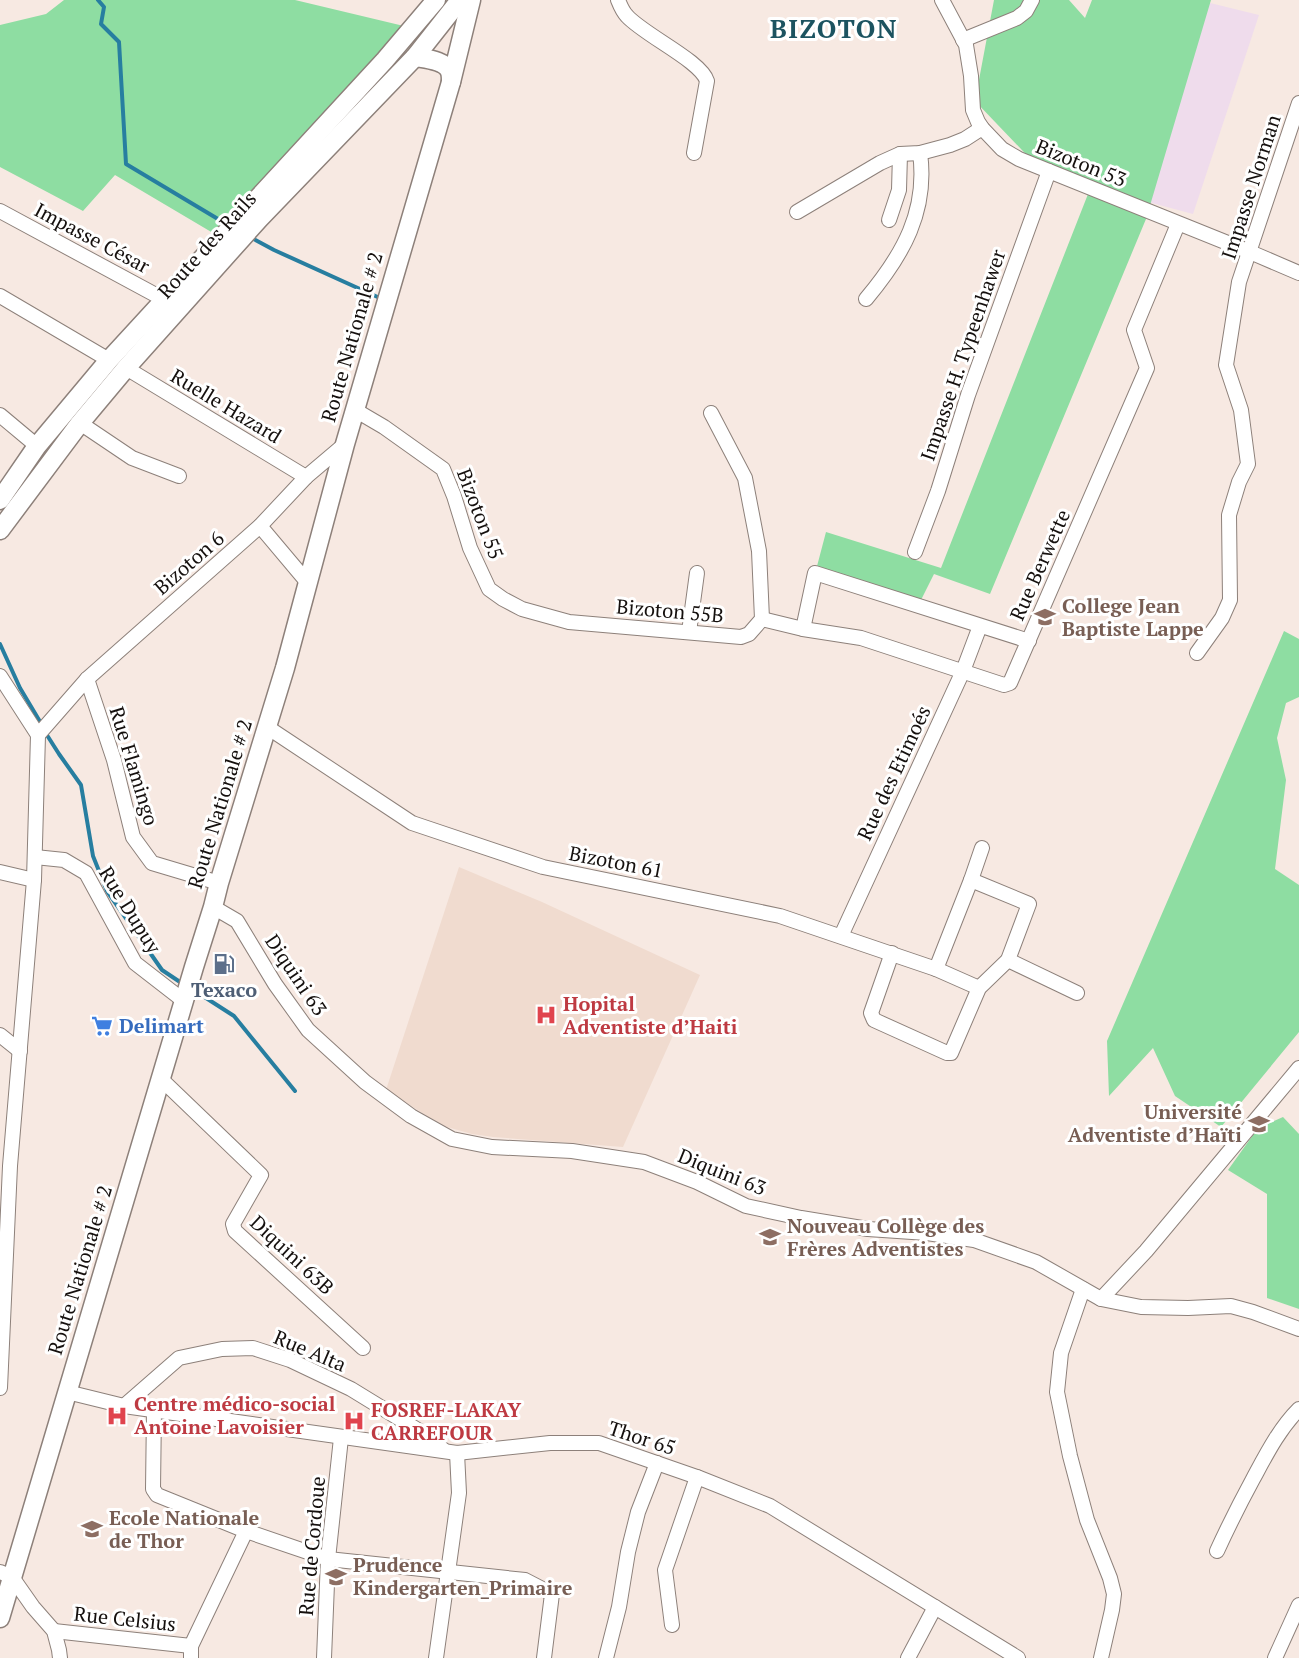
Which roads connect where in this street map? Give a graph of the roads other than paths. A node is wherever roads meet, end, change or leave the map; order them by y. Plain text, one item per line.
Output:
1 (436, 0) edge
2 (460, 0) edge
3 (471, 0) edge
4 (618, 0) edge
5 (942, 0) edge
6 (1032, 0) edge
7 (963, 40) junction
8 (415, 57) junction
9 (451, 82) junction
10 (1299, 103) edge
11 (981, 128) junction
12 (694, 153) dead end
13 (920, 153) junction
14 (900, 154) junction
15 (1049, 171) junction
16 (0, 211) edge
17 (797, 212) dead end
18 (253, 215) junction
19 (889, 220) dead end
20 (1178, 224) junction
21 (229, 242) junction
22 (1250, 252) junction
23 (1299, 273) edge
24 (0, 296) edge
25 (866, 299) dead end
26 (165, 300) junction
27 (109, 360) junction
28 (126, 368) junction
29 (355, 410) junction
30 (711, 413) dead end
31 (0, 415) edge
32 (80, 423) junction
33 (345, 444) junction
34 (37, 446) junction
35 (179, 476) dead end
36 (306, 477) junction
37 (0, 500) edge
38 (260, 526) junction
39 (0, 530) edge
40 (915, 552) dead end
41 (697, 573) dead end
42 (308, 583) junction
43 (503, 599) joint
44 (762, 619) junction
45 (980, 626) junction
46 (803, 629) junction
47 (689, 632) junction
48 (1029, 641) junction
49 (1197, 653) dead end
50 (963, 670) junction
51 (0, 676) edge
52 (87, 679) junction
53 (267, 727) junction
54 (38, 735) junction
55 (982, 848) dead end
56 (35, 857) junction
57 (0, 872) edge
58 (34, 880) junction
59 (971, 880) junction
60 (219, 883) junction
61 (213, 907) junction
62 (841, 936) junction
63 (892, 953) junction
64 (1008, 960) junction
65 (936, 969) junction
66 (979, 988) junction
67 (1077, 993) dead end
68 (184, 1001) junction
69 (0, 1035) edge
70 (20, 1051) junction
71 (1299, 1068) edge
72 (161, 1079) junction
73 (5, 1165) edge
74 (1083, 1289) junction
75 (1101, 1299) junction
76 (1299, 1329) edge
77 (363, 1348) dead end
78 (0, 1388) edge
79 (67, 1392) junction
80 (124, 1406) junction
81 (1299, 1409) edge
82 (153, 1410) junction
83 (341, 1438) junction
84 (451, 1453) junction
85 (657, 1463) junction
86 (697, 1477) junction
87 (246, 1531) junction
88 (1217, 1551) dead end
89 (328, 1559) junction
90 (447, 1571) junction
91 (6, 1575) edge
92 (1299, 1605) edge
93 (934, 1607) junction
94 (0, 1618) edge
95 (672, 1625) dead end
96 (54, 1631) junction
97 (191, 1652) edge
98 (60, 1658) edge
99 (324, 1658) edge
100 (436, 1658) edge
101 (544, 1658) edge
102 (606, 1658) edge
103 (908, 1658) edge
104 (1018, 1658) edge
105 (1101, 1658) edge
106 (1275, 1658) edge

1 - 18 main road, Route des Rails
2 - 8 main road, Route des Rails
3 - 9 main road, Route Nationale # 2
4 - 12 street
5 - 7 street, Bizoton 53
6 - 7 street
7 - 11 street, Bizoton 53
8 - 9 main road
8 - 18 main road, Route des Rails
9 - 29 main road, Route Nationale # 2
10 - 22 street, Impasse Norman
11 - 13 street
11 - 15 street, Bizoton 53
13 - 14 street
13 - 25 street
14 - 17 street
14 - 19 street
15 - 20 street, Bizoton 53
15 - 40 street, Impasse H. Typeenhawer
16 - 26 street, Impasse César
18 - 21 main road, Route des Rails
20 - 22 street, Bizoton 53
20 - 48 street, Rue Berwette
21 - 26 main road, Route des Rails
21 - 28 main road, Route des Rails
22 - 23 street, Bizoton 53
22 - 49 street, Impasse Norman
24 - 27 street
26 - 27 main road, Route des Rails
27 - 34 main road, Route des Rails
28 - 32 main road, Route des Rails
28 - 36 street, Ruelle Hazard
29 - 33 main road, Route Nationale # 2
29 - 43 street, Bizoton 55
30 - 44 street
31 - 34 street
32 - 35 street
32 - 39 main road, Route des Rails
33 - 36 street, Bizoton 6
33 - 42 main road, Route Nationale # 2
34 - 37 main road, Route des Rails
36 - 38 street, Bizoton 6
38 - 42 street
38 - 52 street, Bizoton 6
41 - 47 street
42 - 53 main road, Route Nationale # 2
43 - 47 street, Bizoton 55B
44 - 46 street, Rue Berwette
44 - 47 street, Bizoton 55B
45 - 46 street
45 - 48 street
45 - 50 street, Rue des Etimoés
46 - 50 street, Rue Berwette
48 - 50 street, Rue Berwette
50 - 62 street, Rue des Etimoés
51 - 54 street
52 - 54 street, Bizoton 6
52 - 60 street, Rue Flamingo
53 - 60 main road, Route Nationale # 2
53 - 62 street, Bizoton 61
54 - 56 street
55 - 59 street
56 - 58 street
56 - 68 street, Rue Dupuy
57 - 58 street
58 - 70 street
59 - 64 street
59 - 65 street
60 - 61 main road, Route Nationale # 2
61 - 68 main road, Route Nationale # 2
61 - 74 street, Diquini 63
62 - 63 street, Bizoton 61
63 - 65 street, Bizoton 61
63 - 66 street
64 - 66 street
64 - 67 street
65 - 66 street, Bizoton 61
68 - 72 main road, Route Nationale # 2
69 - 70 street
70 - 73 street
71 - 75 street
72 - 77 street, Diquini 63B
72 - 79 main road, Route Nationale # 2
73 - 78 street
74 - 75 street, Diquini 63
74 - 105 street
75 - 76 street, Diquini 63
79 - 80 street, Thor 65
79 - 91 main road, Route Nationale # 2
80 - 82 street, Thor 65
80 - 84 street, Rue Alta
81 - 88 street
82 - 83 street, Thor 65
82 - 87 street
83 - 84 street, Thor 65
83 - 89 street, Rue de Cordoue
84 - 85 street, Thor 65
84 - 90 street
85 - 86 street, Thor 65
85 - 102 street
86 - 93 street, Thor 65
86 - 95 street
87 - 89 street
87 - 97 street
89 - 90 street
89 - 99 street, Rue de Cordoue
90 - 100 street
90 - 101 street
91 - 94 main road, Route Nationale # 2
91 - 96 street
92 - 106 street
93 - 103 street
93 - 104 street, Thor 65
96 - 97 street, Rue Celsius
96 - 98 street

